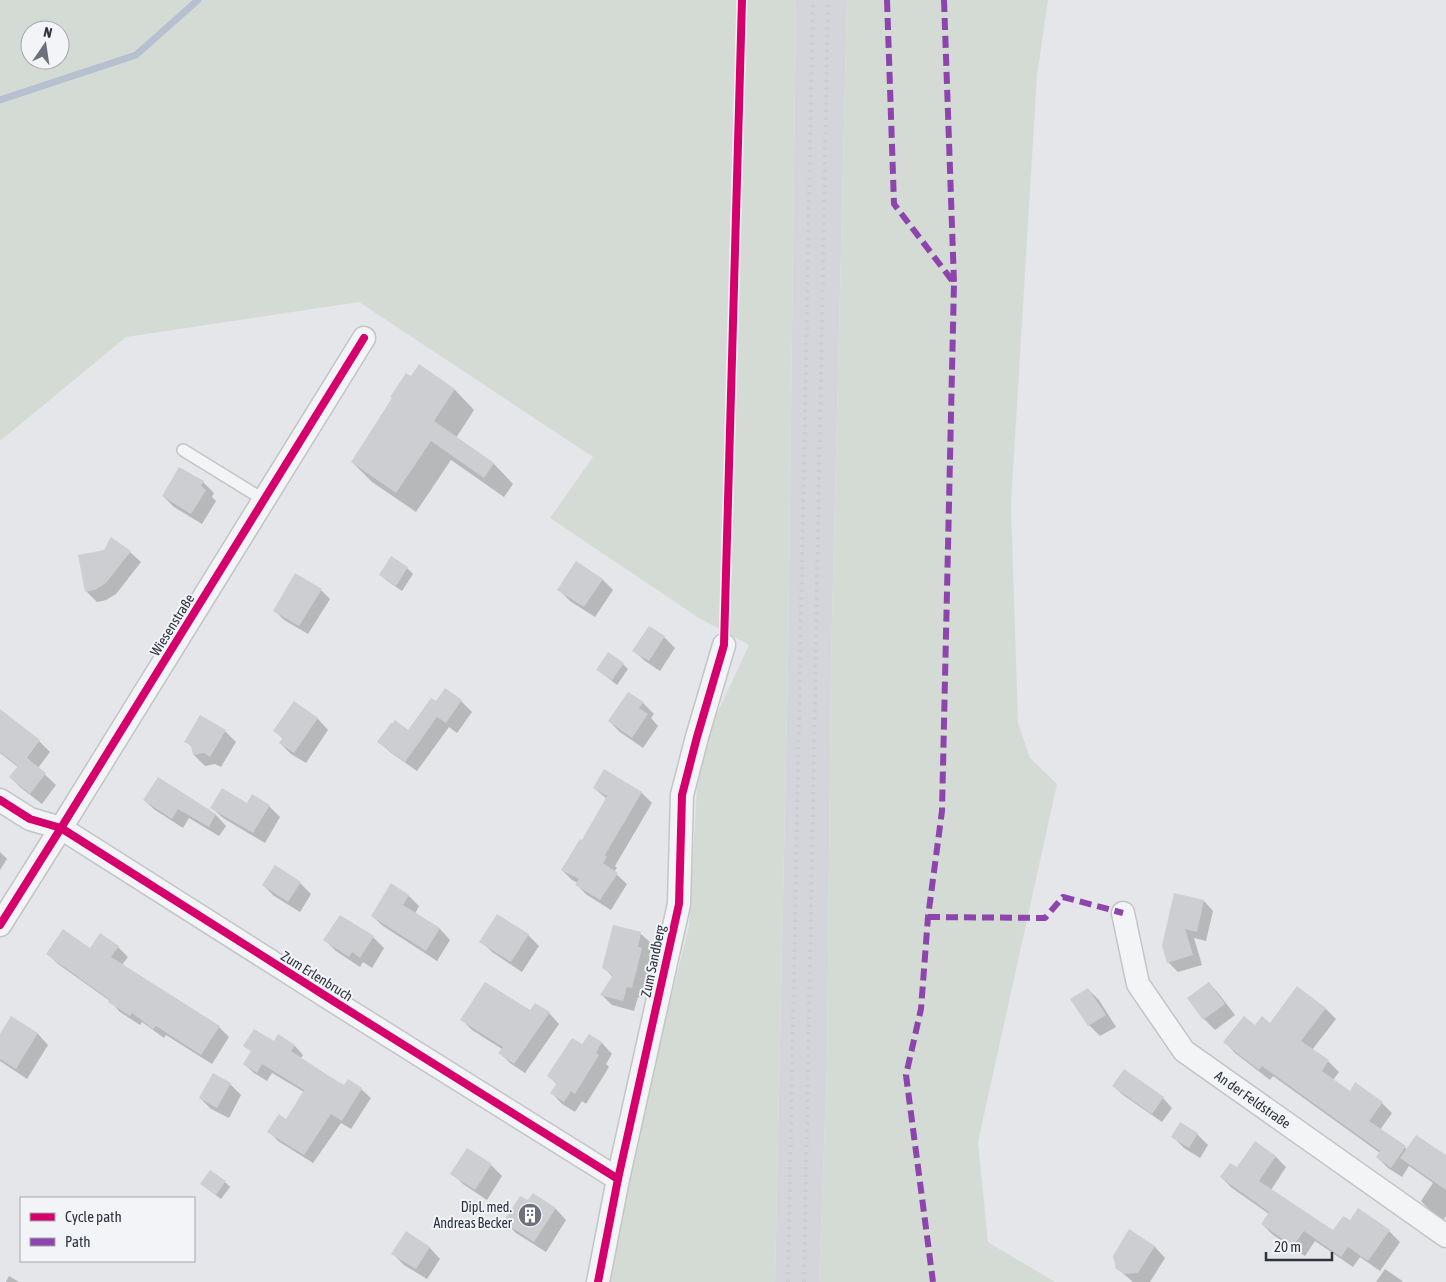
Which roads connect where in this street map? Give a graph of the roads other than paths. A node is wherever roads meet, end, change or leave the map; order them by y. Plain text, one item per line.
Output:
1 (364, 338) dead end
2 (183, 450) dead end
3 (264, 500) junction
4 (724, 645) dead end
5 (0, 800) edge
6 (61, 828) junction
7 (1123, 913) dead end
8 (0, 925) edge
9 (618, 1179) junction
10 (1446, 1236) edge
11 (598, 1282) edge

1 - 3 street, Wiesenstraße
2 - 3 lane
3 - 6 street, Wiesenstraße
4 - 9 street, Zum Sandberg
5 - 6 street, Zum Erlenbruch
6 - 8 street, Wiesenstraße
6 - 9 street, Zum Erlenbruch
7 - 10 street, An der Feldstraße
9 - 11 street, Zum Sandberg

